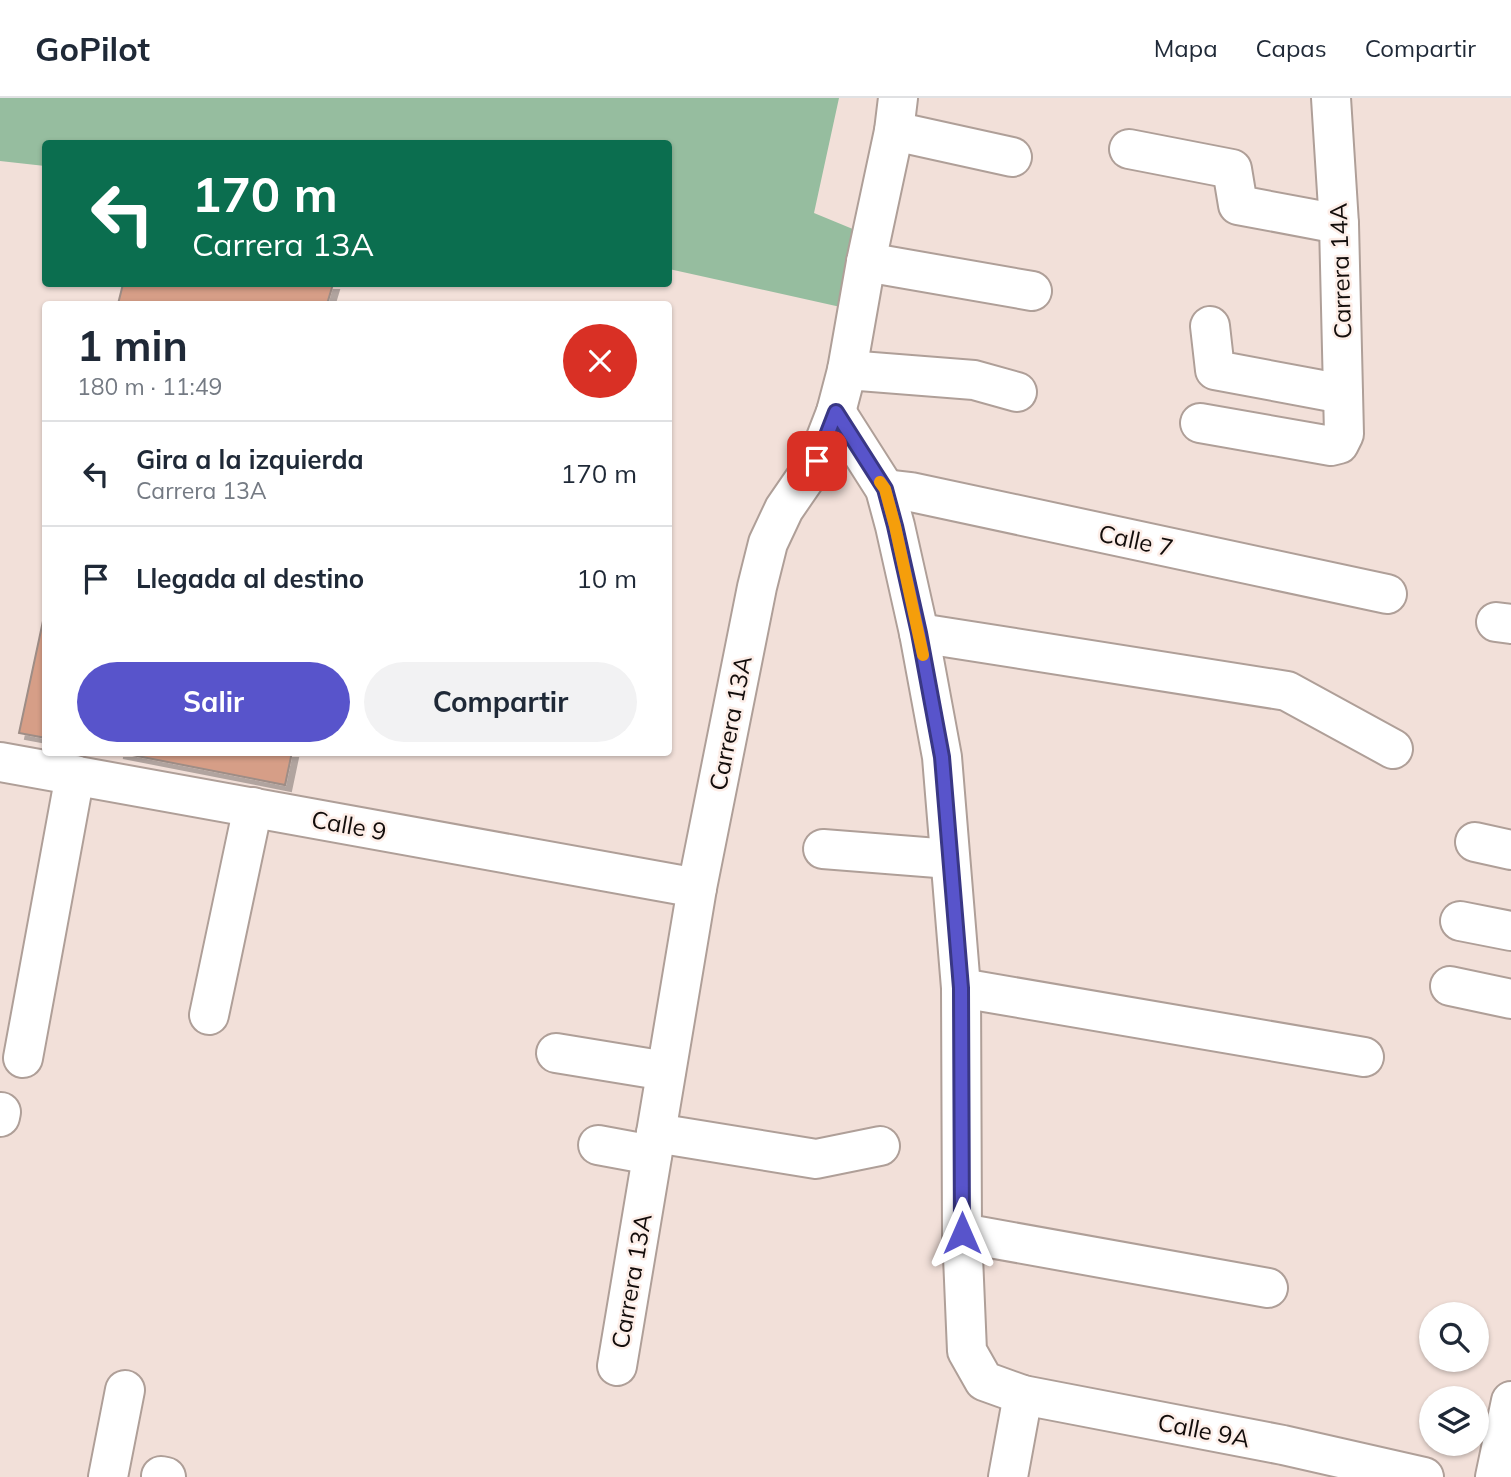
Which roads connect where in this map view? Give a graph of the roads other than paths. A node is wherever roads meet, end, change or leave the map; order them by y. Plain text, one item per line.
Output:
1 (1331, 98) edge
2 (896, 114) edge
3 (1129, 149) dead end
4 (1012, 157) dead end
5 (1339, 224) junction
6 (866, 262) junction
7 (1032, 291) dead end
8 (1210, 326) dead end
9 (847, 370) junction
10 (1017, 392) dead end
11 (1343, 394) junction
12 (836, 412) junction
13 (1200, 423) dead end
14 (885, 489) junction
15 (1387, 594) dead end
16 (919, 633) junction
17 (1393, 748) dead end
18 (0, 762) edge
19 (75, 775) junction
20 (253, 807) junction
21 (823, 849) dead end
22 (950, 859) junction
23 (697, 888) junction
24 (1460, 921) dead end
25 (1511, 931) edge
26 (1450, 986) dead end
27 (961, 988) junction
28 (1511, 999) edge
29 (209, 1015) dead end
30 (556, 1053) dead end
31 (1364, 1057) dead end
32 (23, 1058) dead end
33 (666, 1072) junction
34 (654, 1144) junction
35 (598, 1145) dead end
36 (880, 1146) dead end
37 (962, 1233) junction
38 (1268, 1288) dead end
39 (617, 1366) dead end
40 (125, 1390) dead end
41 (1023, 1395) junction
42 (1511, 1401) edge
43 (108, 1477) edge
44 (1008, 1477) edge
45 (1424, 1477) edge
46 (1495, 1477) edge

1 - 5 street, Carrera 14A
2 - 4 street
2 - 6 street, Carrera 13A
3 - 5 street
5 - 11 street, Carrera 14A
6 - 7 street
6 - 9 street, Carrera 13A
8 - 11 street
9 - 10 street
9 - 12 street, Carrera 13A
11 - 13 street, Carrera 14A
12 - 14 street
12 - 23 street, Carrera 13A
14 - 15 street, Calle 7
14 - 16 street
16 - 17 street
16 - 22 street
18 - 19 street, Calle 9
19 - 20 street, Calle 9
19 - 32 street
20 - 23 street, Calle 9
20 - 29 street
21 - 22 street
22 - 27 street
23 - 33 street, Carrera 13A
24 - 25 street
26 - 28 street
27 - 31 street
27 - 37 street
30 - 33 street
33 - 34 street, Carrera 13A
34 - 35 street
34 - 36 street
34 - 39 street, Carrera 13A
37 - 38 street
37 - 41 street, Calle 9A
40 - 43 street
41 - 44 street
41 - 45 street, Calle 9A
42 - 46 street

